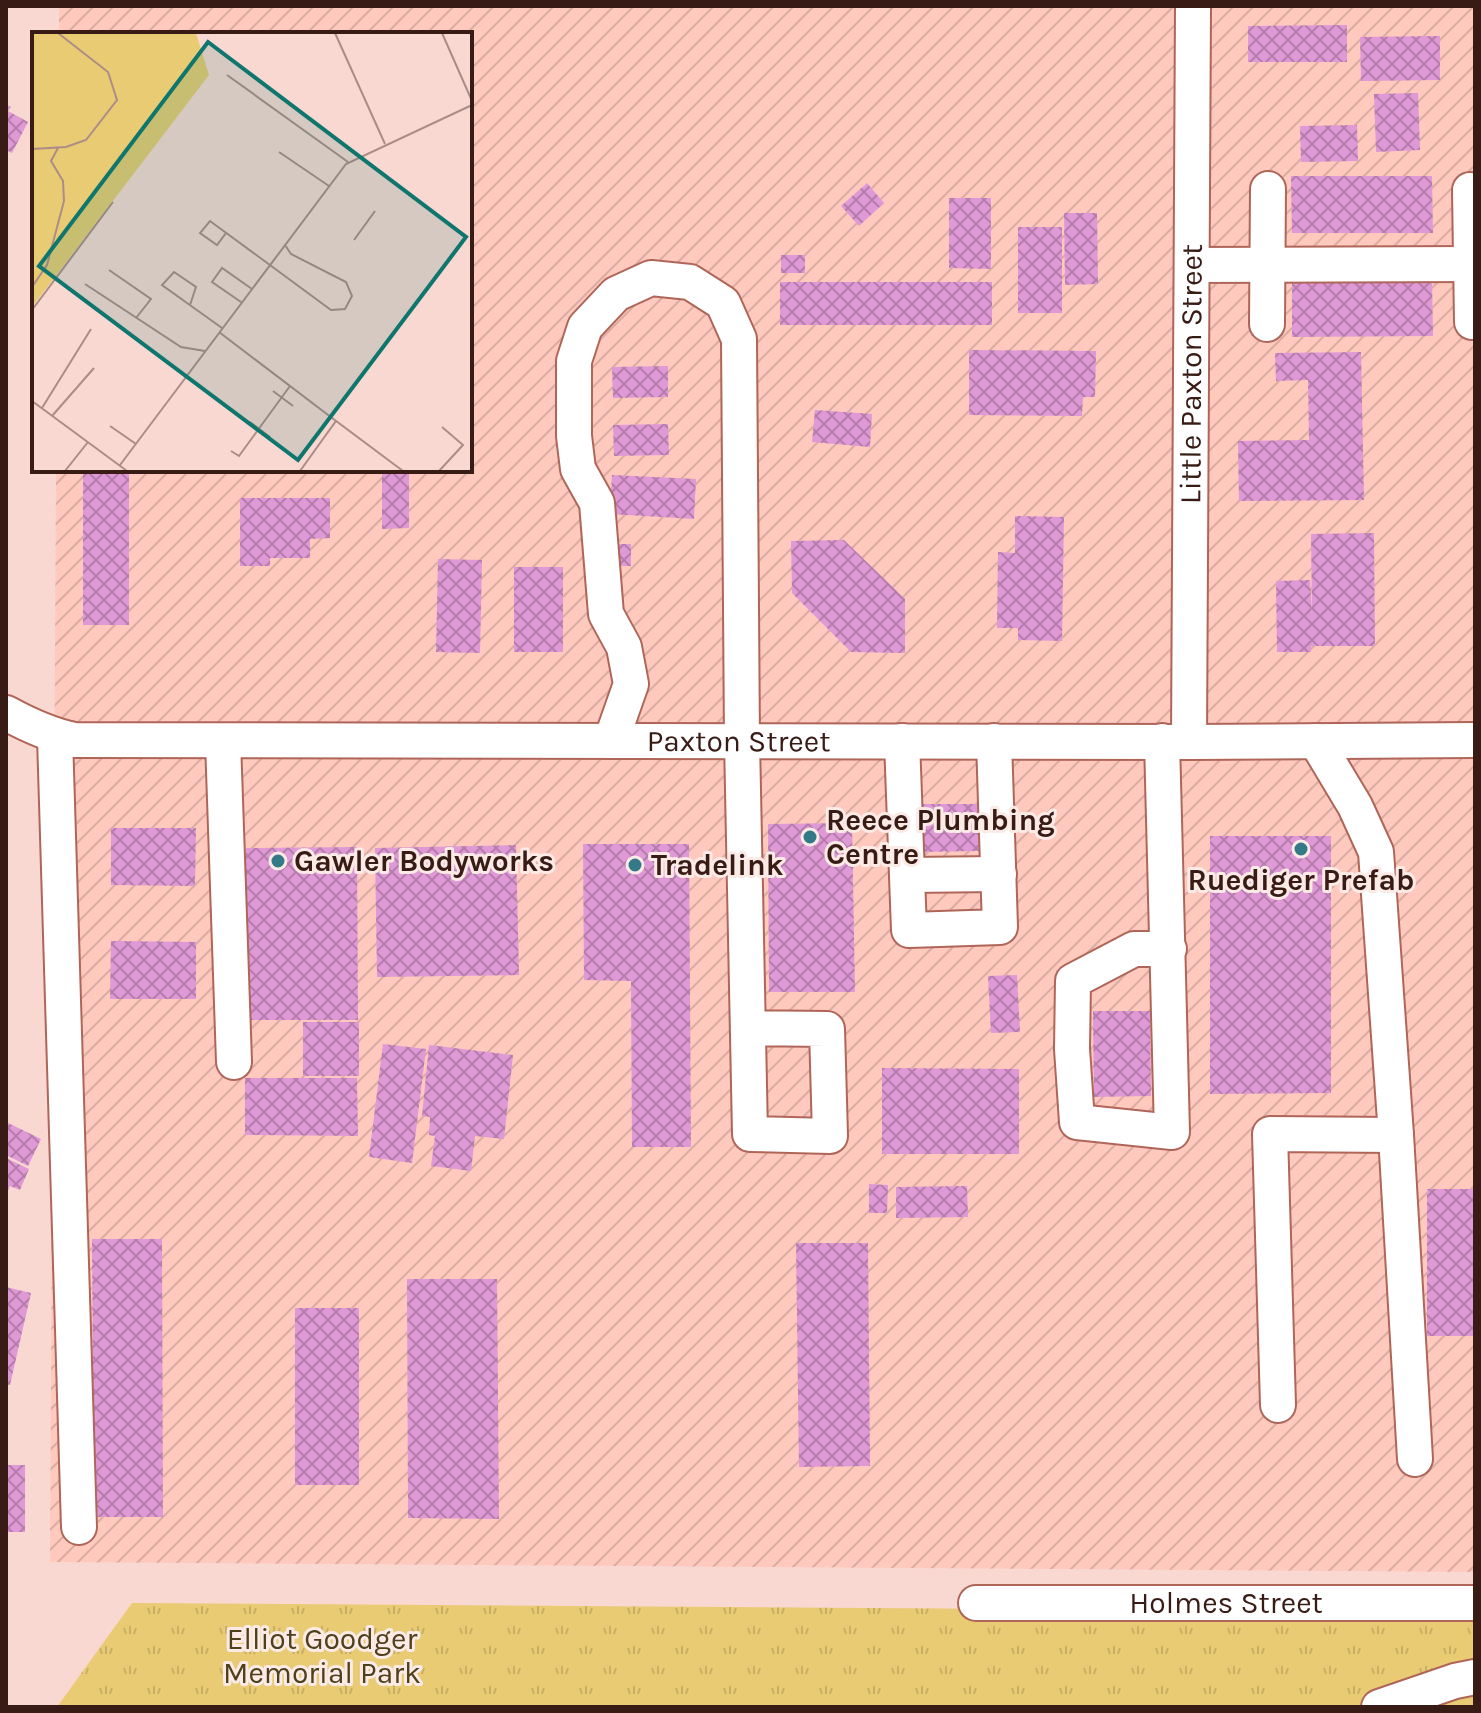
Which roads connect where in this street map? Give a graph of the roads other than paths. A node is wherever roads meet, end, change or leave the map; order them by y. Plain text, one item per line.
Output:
1 (1193, 6) edge
2 (1268, 189) dead end
3 (1470, 190) dead end
4 (1472, 264) edge
5 (1192, 265) junction
6 (1268, 266) junction
7 (1472, 322) dead end
8 (1267, 324) dead end
9 (6, 713) edge
10 (55, 737) junction
11 (1475, 740) edge
12 (223, 741) junction
13 (611, 741) junction
14 (742, 741) junction
15 (902, 741) junction
16 (994, 741) junction
17 (1316, 741) junction
18 (1176, 742) junction
19 (999, 874) junction
20 (907, 875) junction
21 (1169, 949) junction
22 (749, 1028) dead end
23 (234, 1062) dead end
24 (1396, 1135) junction
25 (1278, 1405) dead end
26 (1415, 1459) dead end
27 (79, 1527) dead end
28 (976, 1603) dead end
29 (1475, 1603) edge
30 (1475, 1677) edge
31 (1379, 1707) edge

1 - 5 street, Little Paxton Street
2 - 6 street
3 - 4 street
4 - 6 street
4 - 7 street
5 - 6 street
5 - 18 street, Little Paxton Street
6 - 8 street
9 - 10 street, Paxton Street
10 - 12 street, Paxton Street
10 - 27 street
11 - 17 street, Paxton Street
12 - 13 street, Paxton Street
12 - 23 street
13 - 14 street, Paxton Street
13 - 14 street
14 - 15 street, Paxton Street
14 - 22 street
15 - 16 street, Paxton Street
15 - 20 street
16 - 18 street, Paxton Street
16 - 19 street
17 - 18 street, Paxton Street
17 - 24 street
18 - 21 street, Little Paxton Street
19 - 20 street
19 - 20 street
21 - 21 street, Little Paxton Street
24 - 25 street
24 - 26 street
28 - 29 street, Holmes Street
30 - 31 street

